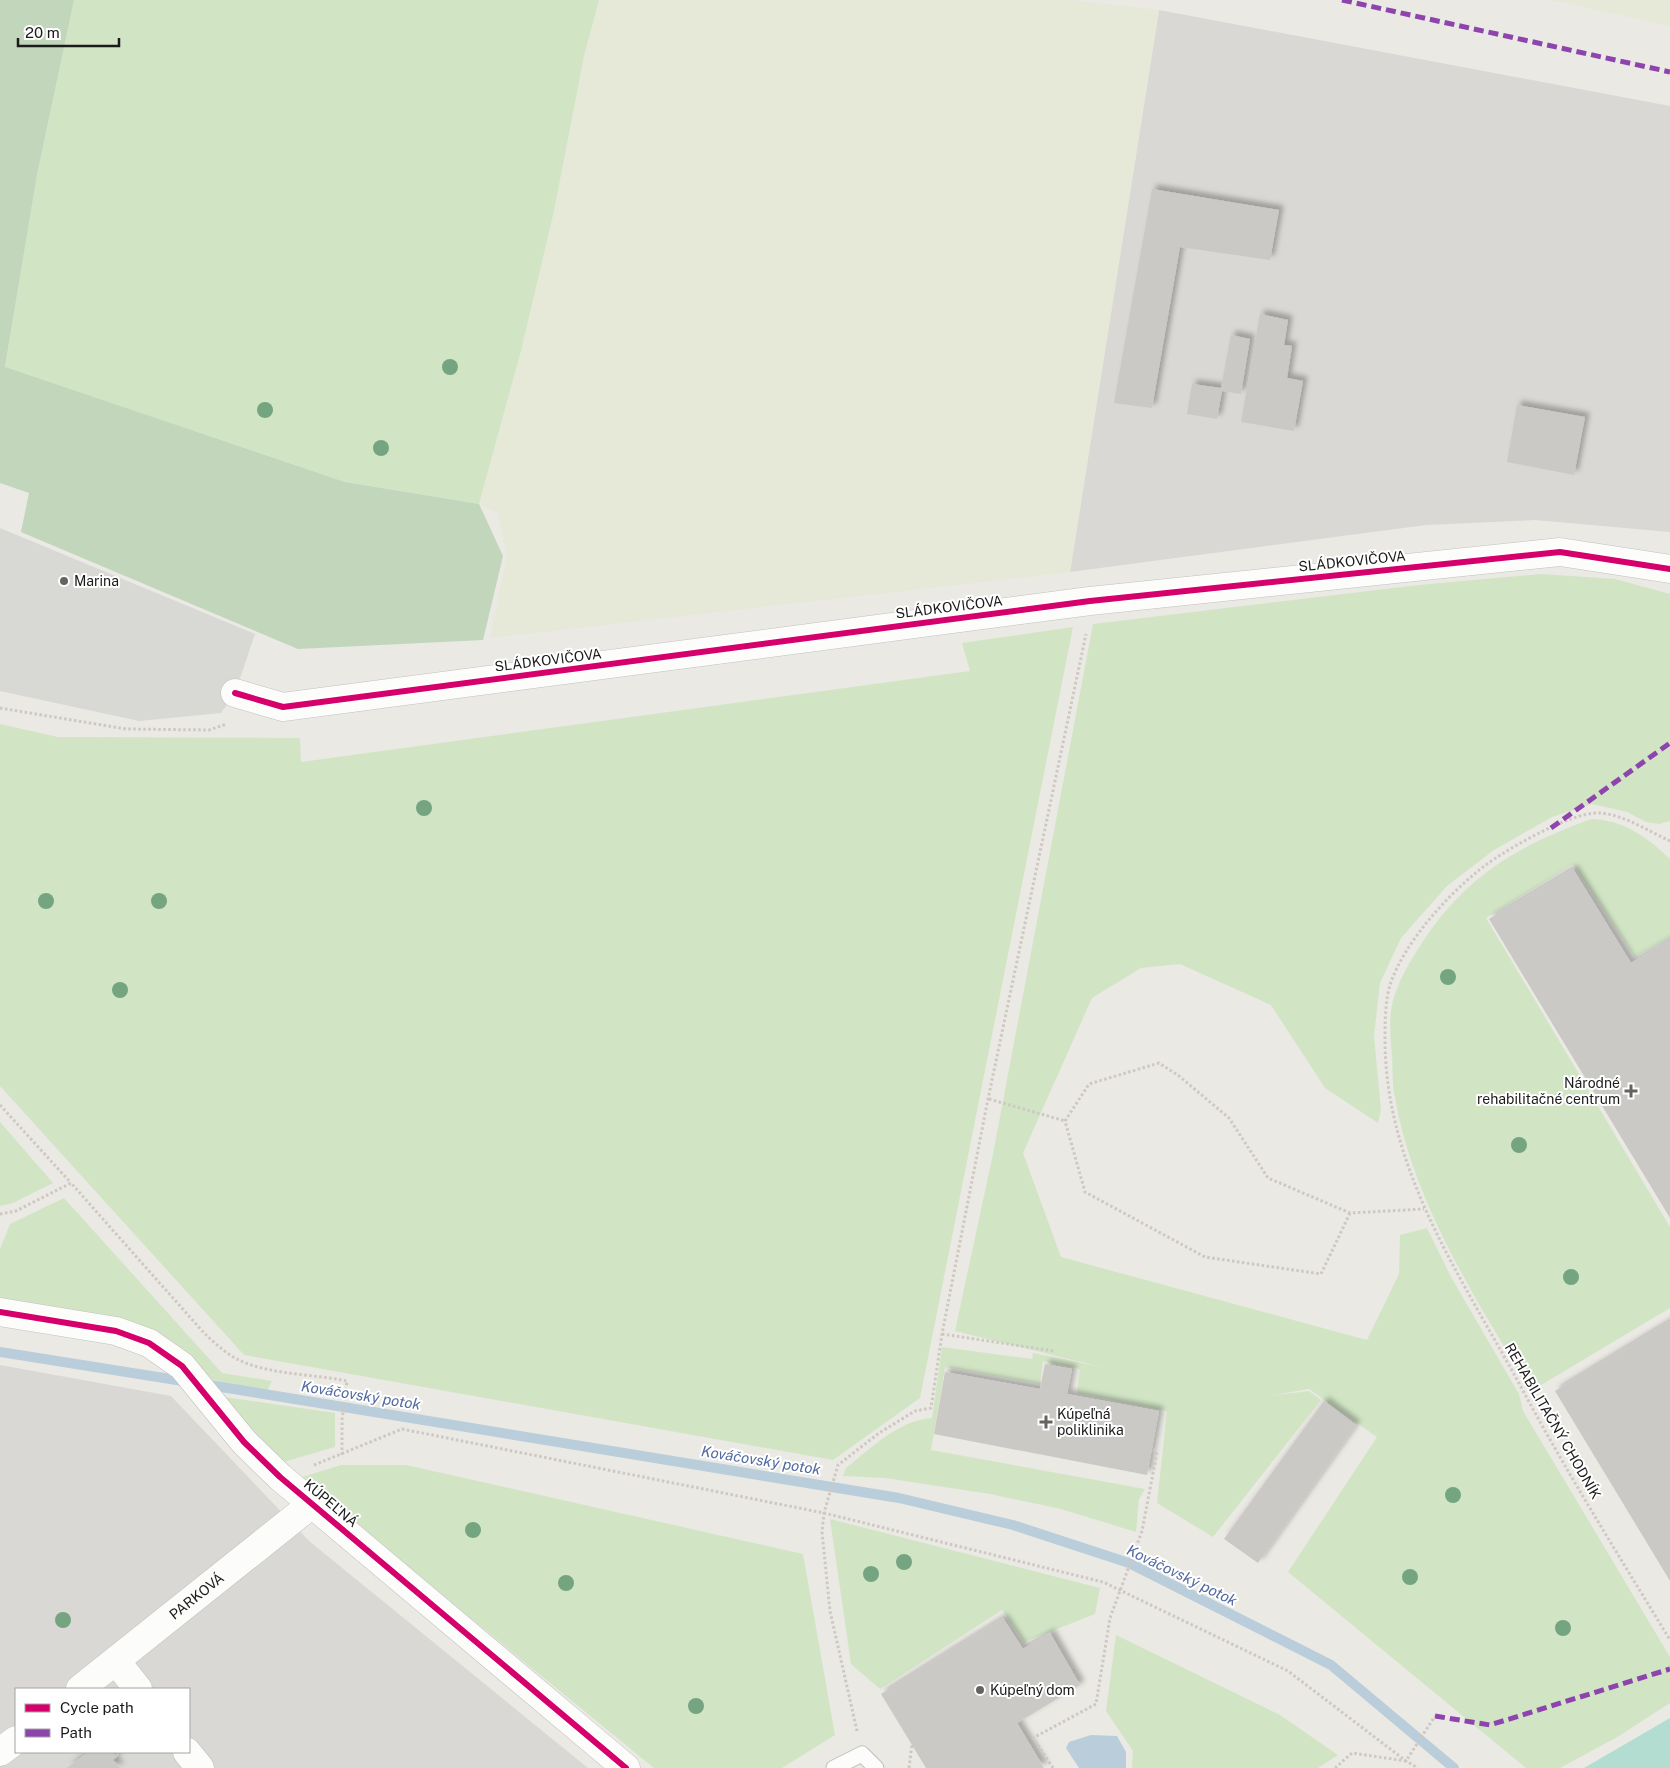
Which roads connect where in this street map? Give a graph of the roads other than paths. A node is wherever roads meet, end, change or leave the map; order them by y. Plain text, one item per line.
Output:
1 (1670, 569) edge
2 (235, 693) dead end
3 (0, 1312) edge
4 (312, 1504) junction
5 (116, 1661) junction
6 (81, 1688) edge
7 (137, 1688) edge
8 (15, 1741) edge
9 (0, 1752) edge
10 (189, 1753) edge
11 (200, 1768) edge
12 (626, 1768) edge
13 (834, 1768) edge
14 (876, 1768) edge

1 - 2 street, SLÁDKOVIČOVA
3 - 4 street, KÚPEĽNÁ
4 - 5 street, PARKOVÁ
4 - 12 street, KÚPEĽNÁ
5 - 6 street, PARKOVÁ
5 - 7 street
8 - 9 street
10 - 11 street
13 - 14 lane

